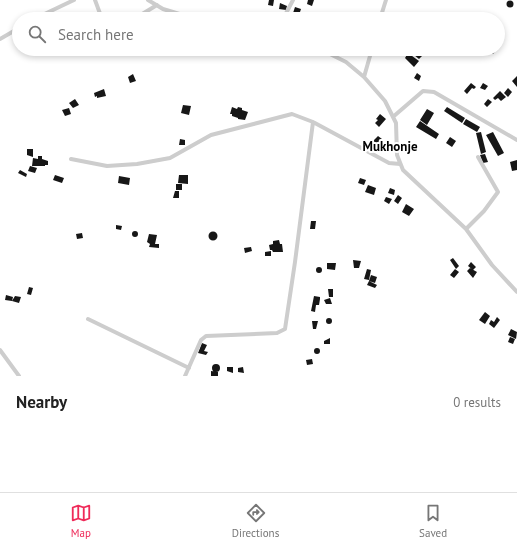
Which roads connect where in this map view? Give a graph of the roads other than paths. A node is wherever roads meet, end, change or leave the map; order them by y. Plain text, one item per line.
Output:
1 (74, 0) edge
2 (95, 0) edge
3 (148, 0) edge
4 (293, 0) edge
5 (386, 0) edge
6 (157, 5) junction
7 (49, 12) edge
8 (99, 12) edge
9 (146, 12) edge
10 (173, 12) edge
11 (287, 12) edge
12 (382, 12) edge
13 (12, 32) edge
14 (0, 39) edge
15 (334, 56) edge
16 (370, 56) edge
17 (364, 77) junction
18 (394, 116) junction
19 (313, 122) junction
20 (517, 140) edge
21 (478, 157) dead end
22 (72, 159) dead end
23 (400, 164) junction
24 (466, 229) junction
25 (517, 292) edge
26 (88, 319) dead end
27 (0, 350) edge
28 (189, 368) junction
29 (19, 376) edge
30 (185, 376) edge

1 - 7 street
2 - 8 street
3 - 6 street
4 - 11 street
5 - 12 street
6 - 9 street
6 - 10 street
13 - 14 street
15 - 17 street
16 - 17 street
17 - 18 street
18 - 20 street
18 - 23 street
19 - 22 street
19 - 23 street
19 - 28 street
21 - 24 street
23 - 24 street
24 - 25 street
26 - 28 street
27 - 29 street
28 - 30 street

